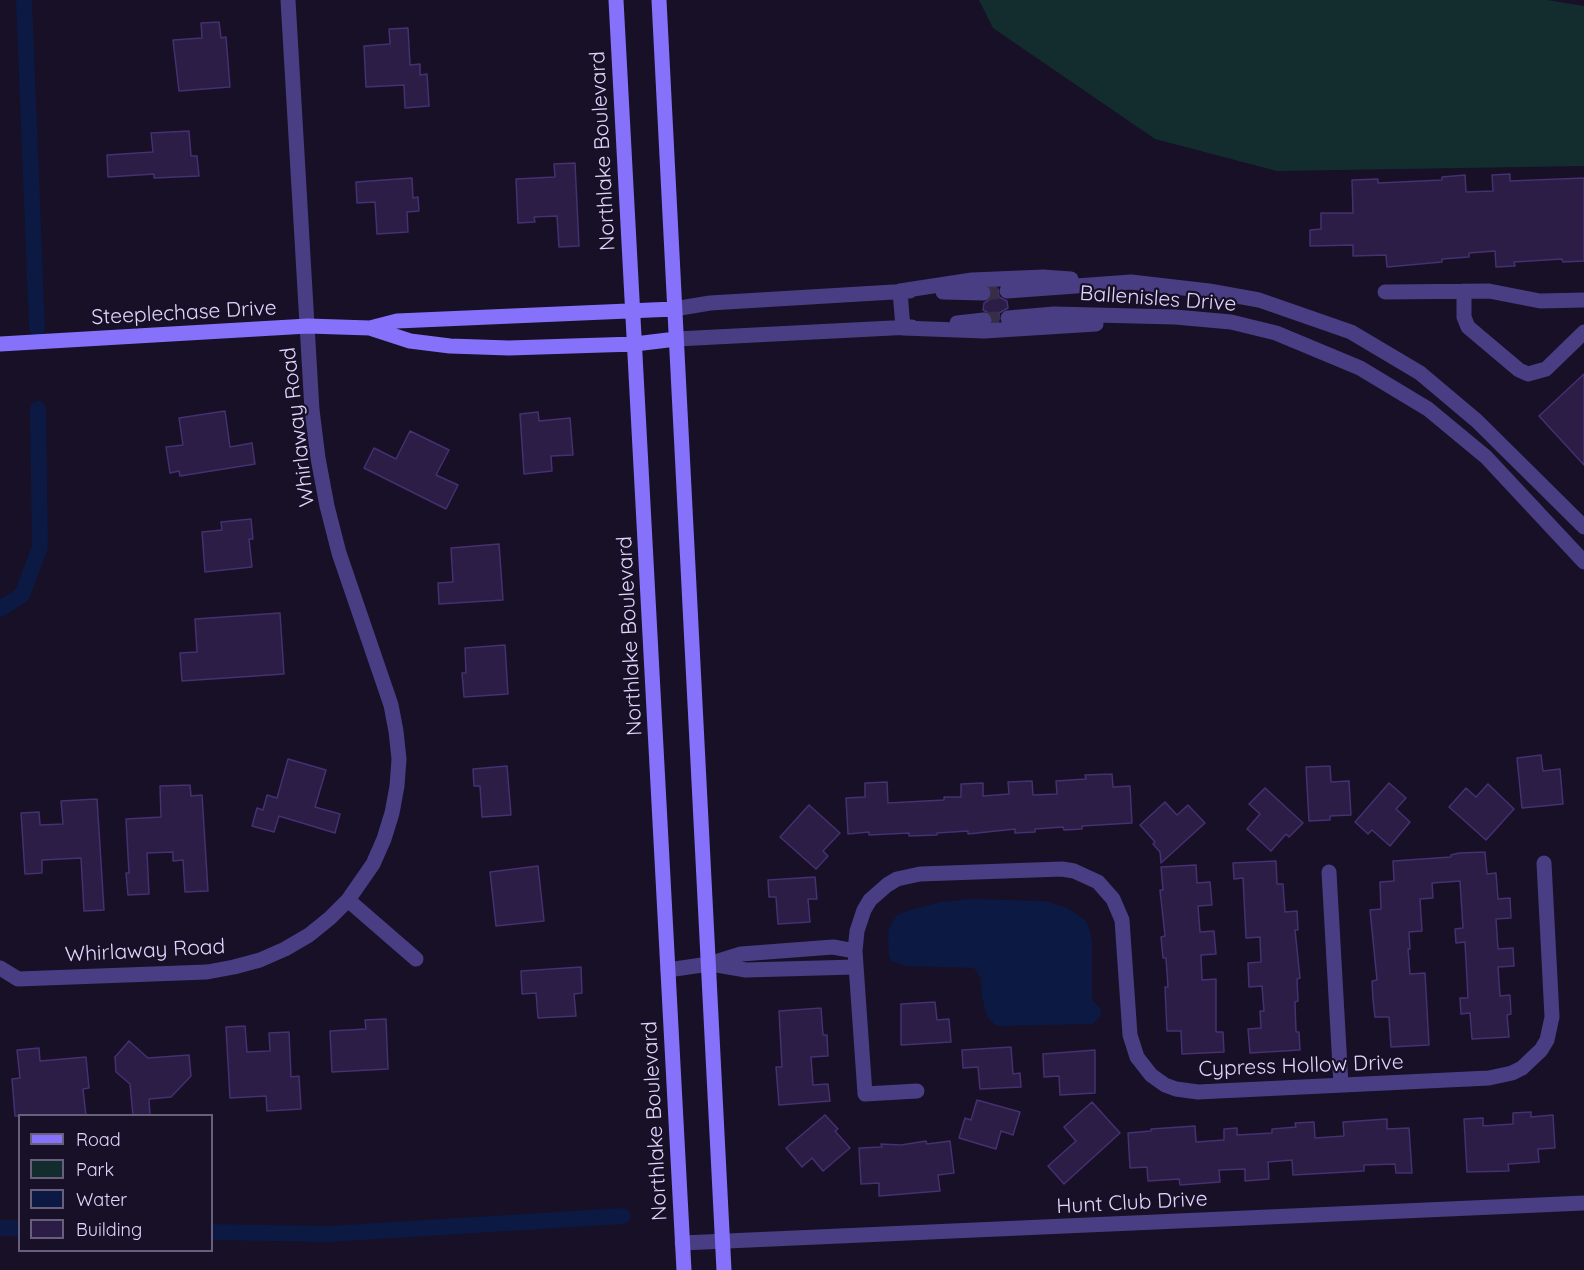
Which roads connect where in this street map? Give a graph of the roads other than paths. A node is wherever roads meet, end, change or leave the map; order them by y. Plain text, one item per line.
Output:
1 (288, 0) edge
2 (616, 0) edge
3 (659, 0) edge
4 (1131, 282) junction
5 (1052, 288) junction
6 (900, 291) junction
7 (1007, 291) tunnel mouth
8 (1464, 291) junction
9 (1385, 292) dead end
10 (983, 293) tunnel mouth
11 (1584, 300) edge
12 (674, 309) junction
13 (633, 312) junction
14 (1054, 314) junction
15 (1141, 316) junction
16 (1008, 318) tunnel mouth
17 (984, 320) tunnel mouth
18 (308, 326) junction
19 (370, 328) junction
20 (903, 328) junction
21 (1584, 332) edge
22 (676, 339) junction
23 (0, 344) edge
24 (635, 344) junction
25 (1584, 527) edge
26 (1584, 562) edge
27 (1544, 863) dead end
28 (1329, 872) dead end
29 (348, 900) junction
30 (855, 951) junction
31 (416, 959) dead end
32 (709, 964) junction
33 (856, 967) junction
34 (0, 968) edge
35 (668, 970) junction
36 (1341, 1085) junction
37 (917, 1091) dead end
38 (1584, 1203) edge
39 (723, 1242) junction
40 (682, 1244) junction
41 (684, 1270) edge
42 (724, 1270) edge

1 - 18 street, Whirlaway Road
2 - 13 main road, Northlake Boulevard
3 - 12 main road
4 - 5 street, Ballenisles Drive
4 - 6 street
4 - 25 street, Ballenisles Drive
5 - 7 street, Ballenisles Drive
5 - 14 street
6 - 10 street
6 - 12 street
6 - 20 street
8 - 9 street
8 - 11 street
8 - 21 street
12 - 13 main road, Steeplechase Drive
12 - 22 main road
13 - 19 main road, Steeplechase Drive
13 - 24 main road, Northlake Boulevard
14 - 15 street, Ballenisles Drive
14 - 16 street, Ballenisles Drive
15 - 20 street
15 - 26 street, Ballenisles Drive
17 - 20 street
18 - 19 main road, Steeplechase Drive
18 - 23 main road, Steeplechase Drive
18 - 29 street, Whirlaway Road
19 - 24 main road, Steeplechase Drive
20 - 22 street
22 - 24 main road, Steeplechase Drive
22 - 32 main road
24 - 35 main road, Northlake Boulevard
27 - 36 street, Cypress Hollow Drive
28 - 36 street
29 - 31 street
29 - 34 street, Whirlaway Road
30 - 32 street
30 - 33 street, Cypress Hollow Drive
30 - 36 street, Cypress Hollow Drive
32 - 33 street
32 - 35 street
32 - 39 main road
33 - 37 street, Cypress Hollow Drive
35 - 40 main road, Northlake Boulevard
38 - 39 street, Hunt Club Drive
39 - 40 street, Hunt Club Drive
39 - 42 main road
40 - 41 main road, Northlake Boulevard

